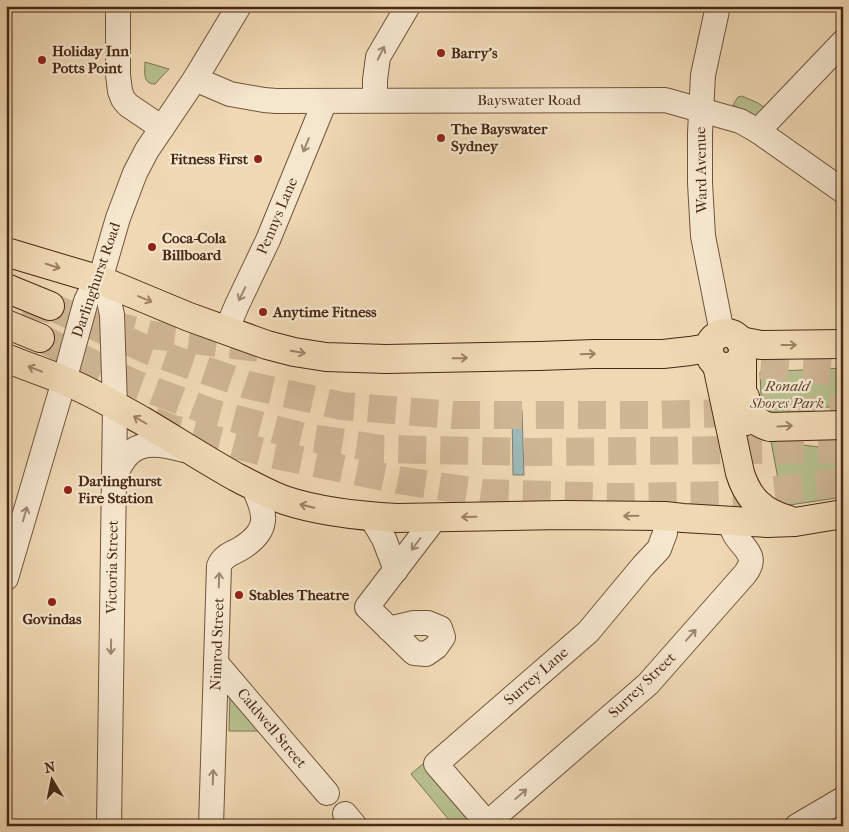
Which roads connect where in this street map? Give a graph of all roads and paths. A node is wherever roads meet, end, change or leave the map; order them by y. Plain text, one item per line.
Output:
1 (118, 6) edge
2 (239, 6) edge
3 (408, 6) edge
4 (718, 6) edge
5 (843, 42) edge
6 (195, 80) junction
7 (325, 100) junction
8 (375, 100) junction
9 (701, 110) junction
10 (162, 128) junction
11 (758, 131) junction
12 (843, 191) edge
13 (6, 252) edge
14 (6, 288) edge
15 (104, 288) junction
16 (50, 306) tunnel mouth
17 (6, 324) edge
18 (226, 331) junction
19 (40, 338) tunnel mouth
20 (843, 344) edge
21 (726, 349) junction
22 (6, 358) edge
23 (74, 385) junction
24 (742, 388) junction
25 (115, 406) junction
26 (843, 425) edge
27 (195, 453) junction
28 (740, 473) junction
29 (113, 481) junction
30 (253, 486) junction
31 (757, 503) junction
32 (843, 514) edge
33 (665, 516) junction
34 (371, 517) junction
35 (436, 517) junction
36 (732, 521) junction
37 (795, 522) junction
38 (396, 570) junction
39 (6, 578) edge
40 (390, 629) dead end
41 (216, 663) junction
42 (327, 793) dead end
43 (843, 798) edge
44 (486, 824) edge
45 (109, 826) edge
46 (211, 826) edge
47 (797, 826) edge

1 - 10 street
2 - 6 street, Darlinghurst Road
8 -> 3 street
4 - 9 street, Ward Avenue
5 - 11 street
6 - 7 street, Bayswater Road
6 - 10 street, Darlinghurst Road
7 - 8 street, Bayswater Road
7 -> 18 street, Pennys Lane
8 - 9 street, Bayswater Road
9 - 11 street, Bayswater Road
9 - 21 street, Ward Avenue
10 - 15 street, Darlinghurst Road
11 - 12 street, Bayswater Road
13 -> 15 main road
14 - 16 main road
15 -> 18 main road
15 - 23 street, Darlinghurst Road
15 - 23 street
15 - 25 street, Victoria Street
17 - 19 main road
18 -> 21 main road
21 -> 20 main road
21 - 24 main road
21 - 28 main road
23 -> 22 main road
23 - 25 main road
39 -> 23 street, Darlinghurst Road
24 -> 26 main road
24 - 31 main road
27 -> 25 main road
25 - 29 street, Victoria Street
27 - 29 street
27 - 30 main road
28 - 31 main road
28 - 36 main road
29 -> 45 street, Victoria Street
34 -> 30 main road
41 -> 30 street, Nimrod Street
31 - 36 main road
31 - 37 main road
32 - 37 main road
33 -> 35 main road
33 - 36 main road
33 - 44 street, Surrey Lane
34 - 35 main road
34 - 38 street
35 -> 38 street
36 - 37 main road
44 -> 36 street, Surrey Street
38 - 40 street
41 - 42 street, Caldwell Street
46 -> 41 street, Nimrod Street
43 - 47 street

